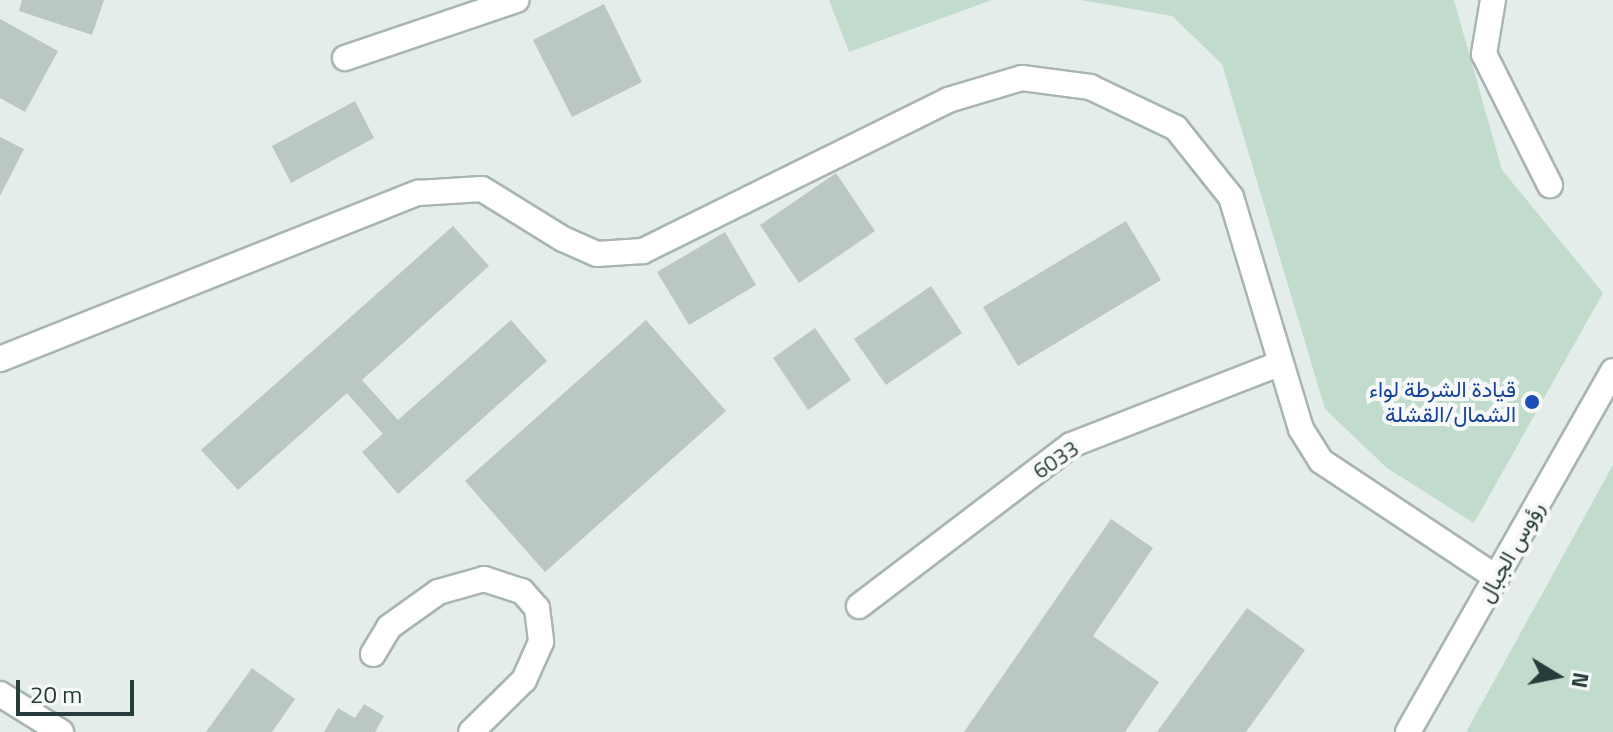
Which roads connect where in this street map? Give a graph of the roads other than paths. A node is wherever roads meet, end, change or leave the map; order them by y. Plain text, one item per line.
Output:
1 (516, 0) edge
2 (1493, 0) edge
3 (345, 58) dead end
4 (1550, 185) dead end
5 (0, 359) edge
6 (1281, 363) junction
7 (1613, 371) edge
8 (1497, 578) junction
9 (859, 606) dead end
10 (373, 654) dead end
11 (0, 694) edge
12 (61, 732) edge
13 (471, 732) edge
14 (1408, 732) edge

1 - 3 street
2 - 4 street
5 - 6 street
6 - 8 street
6 - 9 street, 6033
7 - 8 street, رؤوس الجبال
8 - 14 street, رؤوس الجبال
10 - 13 street
11 - 12 street

